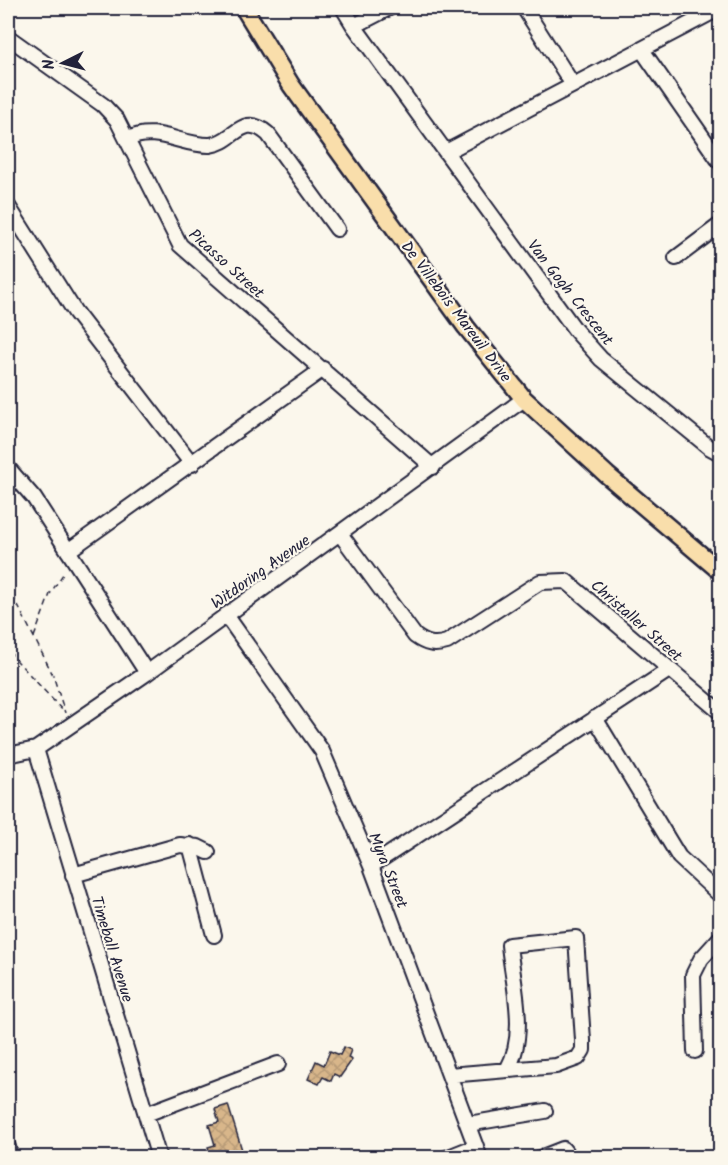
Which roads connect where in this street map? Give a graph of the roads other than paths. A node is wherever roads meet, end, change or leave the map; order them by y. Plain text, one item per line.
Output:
1 (244, 8) edge
2 (343, 8) edge
3 (389, 8) edge
4 (524, 8) edge
5 (720, 8) edge
6 (354, 27) junction
7 (8, 37) edge
8 (642, 50) junction
9 (573, 85) junction
10 (128, 139) junction
11 (446, 152) junction
12 (720, 162) edge
13 (8, 206) edge
14 (720, 225) edge
15 (337, 229) dead end
16 (676, 258) dead end
17 (323, 369) junction
18 (524, 399) junction
19 (720, 453) edge
20 (192, 464) junction
21 (433, 467) junction
22 (8, 468) edge
23 (341, 535) junction
24 (71, 557) junction
25 (720, 571) edge
26 (226, 615) junction
27 (669, 670) junction
28 (147, 673) junction
29 (720, 712) edge
30 (595, 718) junction
31 (36, 749) junction
32 (8, 755) edge
33 (190, 845) junction
34 (208, 852) dead end
35 (370, 866) junction
36 (73, 875) junction
37 (720, 895) edge
38 (214, 935) dead end
39 (720, 938) edge
40 (695, 1051) dead end
41 (278, 1064) dead end
42 (507, 1071) junction
43 (453, 1075) junction
44 (545, 1111) dead end
45 (146, 1114) junction
46 (468, 1124) junction
47 (8, 1147) edge
48 (478, 1152) edge
49 (11, 1158) edge
50 (159, 1158) edge
51 (446, 1158) edge
52 (540, 1158) edge
53 (570, 1158) edge

1 - 18 main road, De Villebois Mareuil Drive
2 - 6 street, Van Gogh Crescent
3 - 6 street
4 - 9 street
5 - 8 street
6 - 11 street, Van Gogh Crescent
7 - 10 street, Picasso Street
8 - 9 street
8 - 12 street
9 - 11 street
10 - 15 street
10 - 17 street, Picasso Street
11 - 19 street, Van Gogh Crescent
13 - 20 street
14 - 16 street
17 - 20 street
17 - 21 street, Picasso Street
18 - 21 street, Witdoring Avenue
18 - 25 main road, De Villebois Mareuil Drive
20 - 24 street
21 - 23 street, Witdoring Avenue
22 - 24 street
23 - 26 street, Witdoring Avenue
23 - 27 street, Christaller Street
24 - 28 street
26 - 28 street, Witdoring Avenue
26 - 35 street, Myra Street
27 - 29 street, Christaller Street
27 - 30 street
28 - 31 street, Witdoring Avenue
30 - 35 street
30 - 37 street
31 - 32 street, Witdoring Avenue
31 - 36 street, Timeball Avenue
33 - 34 street
33 - 36 street
33 - 38 street
35 - 43 street, Myra Street
36 - 45 street, Timeball Avenue
39 - 40 street
41 - 45 street
42 - 42 street
42 - 43 street
43 - 46 street, Myra Street
44 - 46 street
45 - 50 street, Timeball Avenue
46 - 48 street, Myra Street
47 - 49 street
48 - 51 street
52 - 53 street

